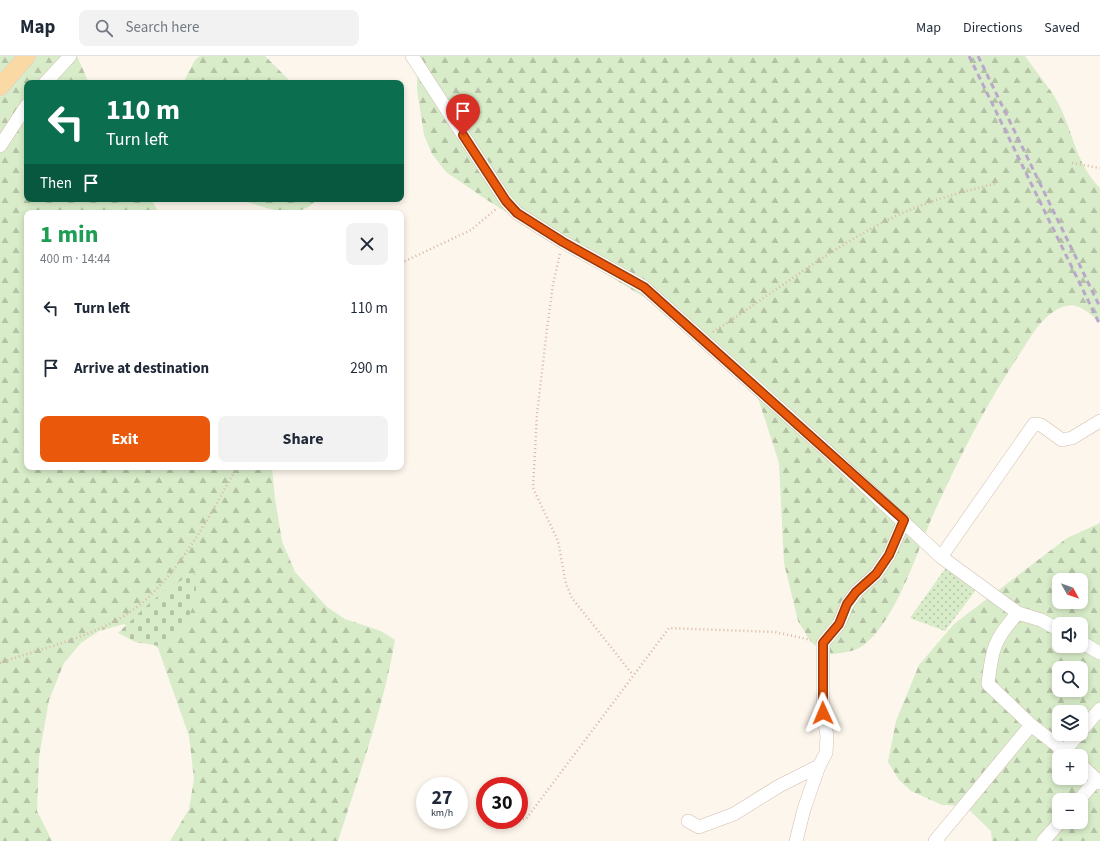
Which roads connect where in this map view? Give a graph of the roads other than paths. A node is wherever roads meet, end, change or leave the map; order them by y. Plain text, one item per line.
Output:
1 (27, 56) edge
2 (70, 56) edge
3 (412, 56) edge
4 (48, 80) edge
5 (0, 87) edge
6 (24, 110) edge
7 (0, 146) edge
8 (1100, 421) edge
9 (904, 520) junction
10 (941, 557) junction
11 (1018, 613) junction
12 (1052, 626) edge
13 (1088, 646) edge
14 (1100, 653) edge
15 (1100, 708) edge
16 (1088, 723) edge
17 (1032, 725) junction
18 (1063, 749) edge
19 (819, 766) junction
20 (1088, 772) edge
21 (1098, 781) edge
22 (1085, 793) edge
23 (688, 821) dead end
24 (1054, 829) edge
25 (796, 841) edge
26 (935, 841) edge
27 (1043, 841) edge

1 - 5 main road
2 - 4 street
3 - 9 street
6 - 7 street
8 - 10 street
9 - 10 street
9 - 19 street
10 - 11 street
11 - 12 street
11 - 17 street
13 - 14 street
15 - 16 street
17 - 18 street
17 - 26 street
19 - 23 street
19 - 25 street
20 - 21 street
21 - 22 street
24 - 27 street

